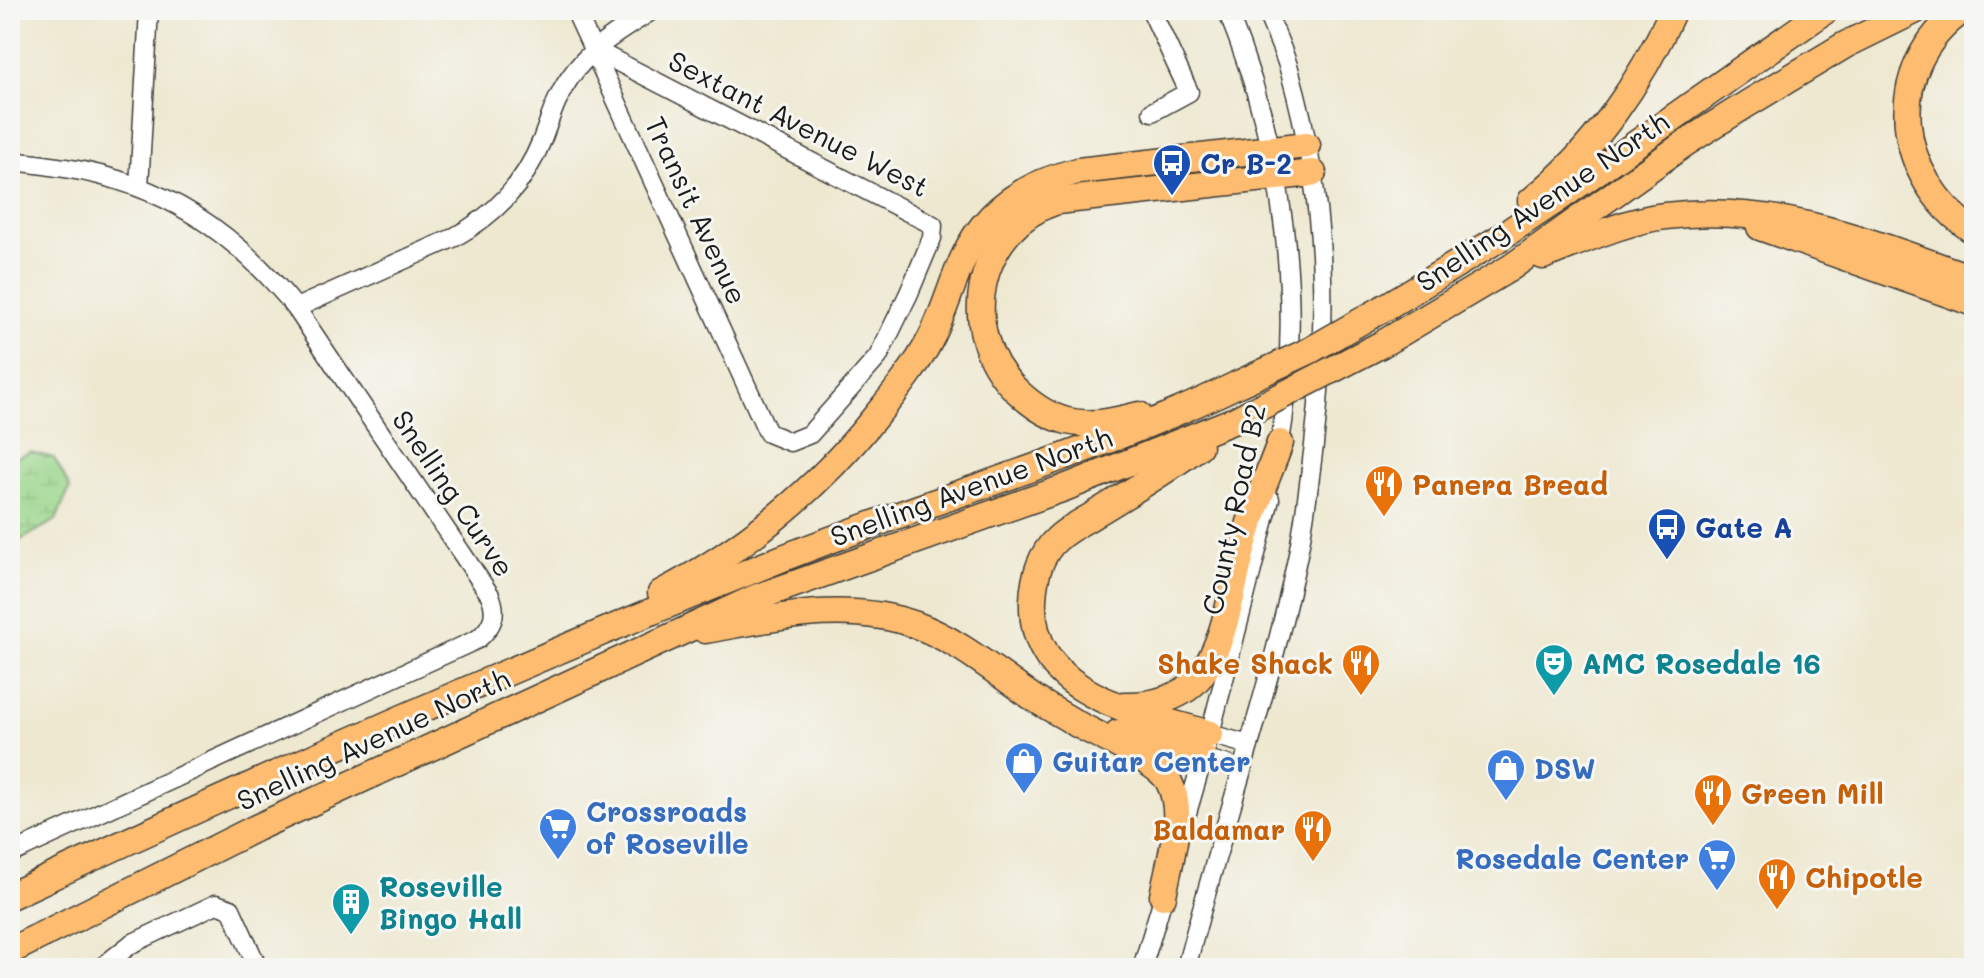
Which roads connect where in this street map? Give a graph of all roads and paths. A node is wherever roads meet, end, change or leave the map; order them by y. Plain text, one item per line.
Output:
1 (149, 10) edge
2 (575, 10) edge
3 (653, 10) edge
4 (1151, 10) edge
5 (1227, 10) edge
6 (1266, 10) edge
7 (1673, 10) edge
8 (1826, 10) edge
9 (1916, 10) edge
10 (1963, 10) edge
11 (593, 49) junction
12 (1152, 112) dead end
13 (1307, 145) junction
14 (1271, 149) junction
15 (10, 162) edge
16 (1313, 173) junction
17 (1276, 177) junction
18 (139, 187) junction
19 (1723, 214) junction
20 (1974, 231) edge
21 (1510, 268) junction
22 (1438, 275) junction
23 (1974, 279) edge
24 (1974, 303) edge
25 (296, 308) junction
26 (1209, 398) junction
27 (1230, 423) junction
28 (768, 433) joint
29 (1280, 443) junction
30 (669, 636) junction
31 (534, 661) junction
32 (1037, 700) junction
33 (1109, 705) junction
34 (1249, 745) junction
35 (1206, 746) junction
36 (1242, 769) junction
37 (10, 854) edge
38 (10, 896) edge
39 (1163, 896) junction
40 (10, 951) edge
41 (101, 968) edge
42 (258, 968) edge
43 (1142, 968) edge
44 (1186, 968) edge

1 - 18 street
2 - 11 street, Transit Avenue
3 - 11 street
4 - 12 street
5 - 14 street, County Road B2
6 - 13 street
7 - 22 highway
8 - 22 highway, Snelling Avenue North
9 - 21 highway, Snelling Avenue North
10 - 20 highway
11 - 25 street
11 - 28 street, Transit Avenue
11 - 28 street, Sextant Avenue West
13 - 14 highway
13 - 16 street
14 - 17 street, County Road B2
14 - 31 highway
15 - 18 street, Snelling Curve
16 - 17 highway
16 - 34 street
17 - 26 highway
17 - 29 street, County Road B2
18 - 25 street, Snelling Curve
19 - 21 highway
19 - 23 highway
19 - 24 highway
21 - 27 highway, Snelling Avenue North, bridge
22 - 26 highway, Snelling Avenue North, bridge
25 - 37 street, Snelling Curve
26 - 31 highway, Snelling Avenue North
27 - 30 highway, Snelling Avenue North
27 - 33 highway
29 - 33 highway
29 - 35 street, County Road B2
30 - 32 highway
30 - 40 highway, Snelling Avenue North
31 - 38 highway, Snelling Avenue North
32 - 35 highway
32 - 39 highway
33 - 35 highway
34 - 35 street
34 - 36 street
35 - 36 street
35 - 39 street, County Road B2
36 - 44 street
39 - 43 street, County Road B2
41 - 42 street

